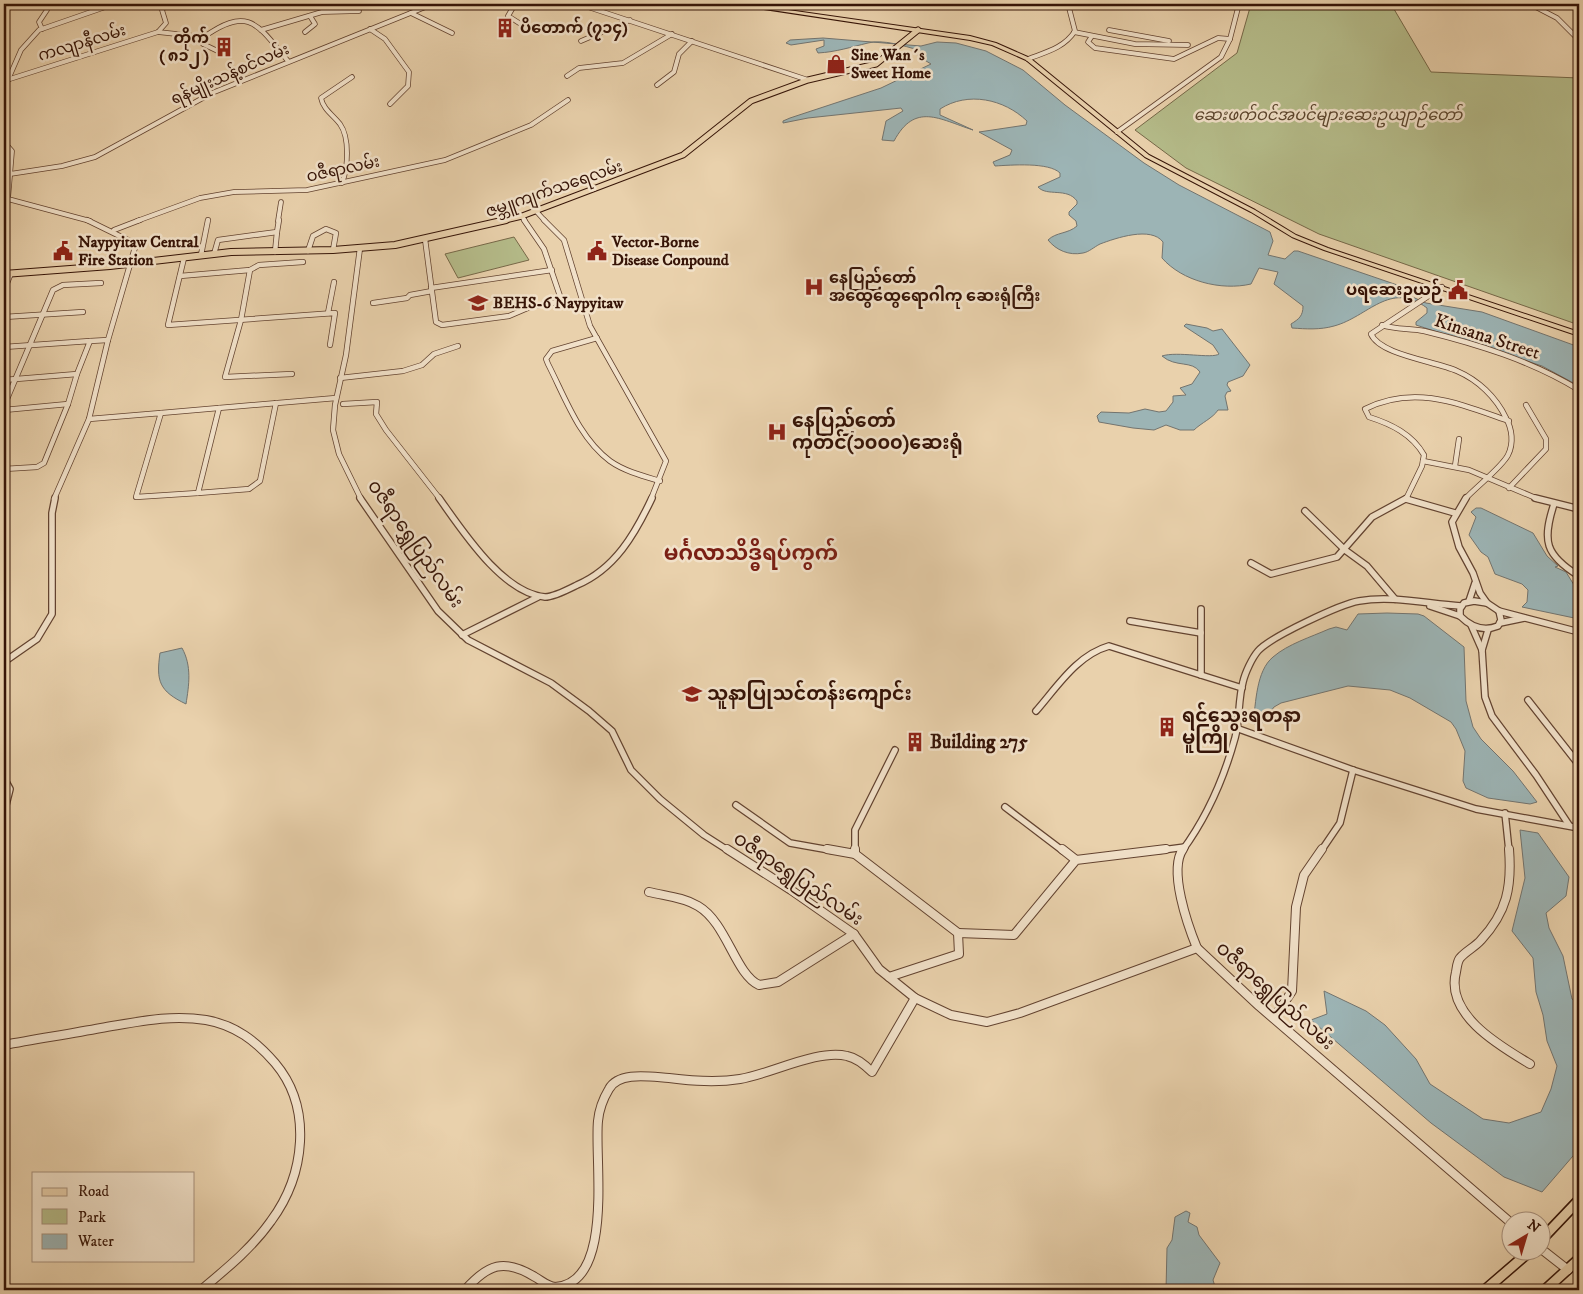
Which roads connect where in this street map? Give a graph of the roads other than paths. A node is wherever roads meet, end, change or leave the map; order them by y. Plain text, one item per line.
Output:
1 (45, 4) edge
2 (114, 4) edge
3 (167, 4) edge
4 (433, 4) edge
5 (515, 4) edge
6 (579, 4) edge
7 (738, 4) edge
8 (1068, 4) edge
9 (1239, 4) edge
10 (1530, 4) edge
11 (358, 11) dead end
12 (411, 13) junction
13 (310, 16) junction
14 (630, 20) junction
15 (42, 28) junction
16 (527, 28) dead end
17 (370, 29) junction
18 (261, 30) junction
19 (918, 30) junction
20 (1109, 30) dead end
21 (158, 32) junction
22 (305, 32) dead end
23 (1074, 32) junction
24 (452, 33) dead end
25 (672, 34) junction
26 (204, 36) junction
27 (1092, 36) junction
28 (1230, 39) junction
29 (1579, 40) edge
30 (581, 41) dead end
31 (692, 41) junction
32 (1188, 45) junction
33 (1193, 50) junction
34 (226, 55) dead end
35 (1028, 59) junction
36 (288, 61) junction
37 (567, 76) dead end
38 (352, 77) dead end
39 (10, 78) junction
40 (808, 80) junction
41 (657, 85) dead end
42 (4, 89) edge
43 (568, 100) dead end
44 (390, 104) dead end
45 (1117, 132) junction
46 (4, 142) edge
47 (10, 174) junction
48 (342, 182) junction
49 (281, 202) dead end
50 (536, 212) junction
51 (522, 216) junction
52 (208, 220) dead end
53 (114, 230) junction
54 (277, 232) junction
55 (425, 239) junction
56 (360, 248) junction
57 (333, 250) junction
58 (308, 251) junction
59 (275, 252) junction
60 (214, 254) junction
61 (201, 256) junction
62 (184, 258) junction
63 (303, 262) dead end
64 (130, 264) junction
65 (250, 270) junction
66 (552, 270) junction
67 (4, 274) edge
68 (12, 274) junction
69 (180, 276) junction
70 (334, 282) dead end
71 (101, 283) dead end
72 (1442, 287) junction
73 (432, 289) junction
74 (4, 291) edge
75 (373, 303) dead end
76 (83, 312) dead end
77 (328, 313) junction
78 (42, 314) junction
79 (4, 316) edge
80 (241, 320) junction
81 (1382, 326) junction
82 (1579, 334) edge
83 (597, 338) junction
84 (108, 340) junction
85 (90, 342) junction
86 (330, 345) dead end
87 (28, 346) junction
88 (458, 346) dead end
89 (4, 347) edge
90 (77, 374) junction
91 (292, 374) dead end
92 (340, 378) junction
93 (14, 379) junction
94 (4, 380) edge
95 (1579, 390) edge
96 (336, 398) junction
97 (276, 403) junction
98 (68, 404) junction
99 (343, 404) dead end
100 (1526, 405) dead end
101 (4, 406) edge
102 (219, 408) junction
103 (4, 410) edge
104 (161, 413) junction
105 (89, 419) junction
106 (1508, 421) junction
107 (1459, 439) dead end
108 (1423, 461) junction
109 (1455, 466) junction
110 (4, 469) edge
111 (1487, 477) junction
112 (660, 481) junction
113 (1510, 488) junction
114 (198, 494) junction
115 (1406, 499) junction
116 (1554, 504) junction
117 (1579, 509) edge
118 (1304, 512) dead end
119 (1455, 513) junction
120 (1345, 550) junction
121 (1250, 563) dead end
122 (1579, 576) edge
123 (1476, 583) junction
124 (538, 597) junction
125 (1395, 599) junction
126 (1469, 601) junction
127 (1487, 603) junction
128 (1424, 604) junction
129 (1461, 606) junction
130 (1201, 609) dead end
131 (1499, 611) junction
132 (1460, 616) junction
133 (1526, 617) junction
134 (1130, 621) dead end
135 (1500, 623) junction
136 (1471, 625) junction
137 (1488, 630) junction
138 (1579, 632) edge
139 (1201, 633) junction
140 (462, 634) junction
141 (1482, 650) junction
142 (4, 662) edge
143 (1201, 675) junction
144 (1242, 688) junction
145 (1528, 700) dead end
146 (1036, 711) dead end
147 (1236, 728) junction
148 (895, 750) dead end
149 (1579, 765) edge
150 (1353, 770) junction
151 (4, 778) edge
152 (736, 805) dead end
153 (1005, 807) dead end
154 (4, 813) edge
155 (1505, 813) junction
156 (1568, 825) junction
157 (1579, 828) edge
158 (1185, 848) junction
159 (855, 854) junction
160 (1076, 860) junction
161 (649, 892) dead end
162 (958, 933) junction
163 (854, 934) junction
164 (1197, 948) junction
165 (889, 977) junction
166 (915, 998) junction
167 (1274, 1018) junction
168 (4, 1045) edge
169 (1530, 1064) dead end
170 (1579, 1200) edge
171 (1500, 1213) edge
172 (1550, 1231) edge
173 (1550, 1256) edge
174 (1579, 1259) edge
175 (1517, 1262) edge
176 (1568, 1270) junction
177 (202, 1290) edge
178 (465, 1290) edge
179 (1485, 1290) edge
180 (1545, 1290) edge

1 - 15 street
2 - 15 street
3 - 21 street
4 - 12 street, ရန်မျိုးသန့်စင်လမ်း
5 - 16 street
6 - 14 street
7 - 19 highway
8 - 23 street
9 - 28 street
10 - 29 street
11 - 13 street
12 - 17 street, ရန်မျိုးသန့်စင်လမ်း
12 - 24 street
13 - 18 street
13 - 22 street
14 - 25 street
14 - 30 street
15 - 39 street
17 - 36 street, ရန်မျိုးသန့်စင်လမ်း
17 - 44 street
18 - 26 street
18 - 36 street
19 - 35 highway
19 - 40 main road, ဇမ္ဘူကျက်သရေလမ်း
20 - 32 street
21 - 26 street
21 - 39 street, ကလျာနီလမ်း
23 - 27 street
23 - 35 street
25 - 31 street
25 - 37 street
26 - 34 street
27 - 32 street
27 - 33 street
28 - 33 street
28 - 45 street
31 - 40 street
31 - 41 street
32 - 33 street
35 - 45 highway
36 - 47 street, ရန်မျိုးသန့်စင်လမ်း
38 - 48 street
39 - 42 street
40 - 50 main road, ဇမ္ဘူကျက်သရေလမ်း
43 - 48 street, ဝဇီရာလမ်း
45 - 72 highway
46 - 47 street
47 - 53 street
48 - 53 street, ဝဇီရာလမ်း
49 - 54 street
50 - 51 main road, ဇမ္ဘူကျက်သရေလမ်း
50 - 83 street
51 - 55 main road, ဇမ္ဘူကျက်သရေလမ်း
51 - 66 street
52 - 61 street
53 - 64 street
54 - 59 street
54 - 60 street
55 - 56 main road, ဇမ္ဘူကျက်သရေလမ်း
55 - 73 street
56 - 57 main road, ဇမ္ဘူကျက်သရေလမ်း
56 - 92 street, ဝဇီရာရွှေပြည်လမ်း
57 - 58 main road, ဇမ္ဘူကျက်သရေလမ်း
57 - 58 street
58 - 59 main road, ဇမ္ဘူကျက်သရေလမ်း
59 - 60 main road, ဇမ္ဘူကျက်သရေလမ်း
60 - 61 main road, ဇမ္ဘူကျက်သရေလမ်း
61 - 62 main road, ဇမ္ဘူကျက်သရေလမ်း
62 - 64 main road, ဇမ္ဘူကျက်သရေလမ်း
62 - 69 street
63 - 65 street
64 - 68 main road, ဇမ္ဘူကျက်သရေလမ်း
64 - 84 street
65 - 69 street
65 - 80 street
66 - 73 street
66 - 73 street
67 - 68 main road, ဇမ္ဘူကျက်သရေလမ်း
68 - 74 street
69 - 80 street
70 - 77 street
71 - 78 street
72 - 81 street
72 - 82 highway
73 - 75 street
76 - 78 street
77 - 80 street
77 - 86 street
78 - 79 street
78 - 87 street
80 - 91 street
81 - 95 street, Kinsana Street
81 - 106 street
83 - 112 street
83 - 112 street
84 - 85 street
84 - 105 street
85 - 87 street
85 - 90 street
87 - 89 street
87 - 93 street
88 - 92 street
90 - 93 street
90 - 98 street
92 - 96 street, ဝဇီရာရွှေပြည်လမ်း
93 - 94 street
93 - 101 street
96 - 97 street
96 - 140 street, ဝဇီရာရွှေပြည်လမ်း
97 - 102 street
97 - 114 street
98 - 103 street
98 - 110 street
99 - 124 street
100 - 113 street
102 - 104 street
102 - 114 street
104 - 105 street
104 - 114 street
105 - 142 street
106 - 108 street
106 - 111 street
107 - 109 street
108 - 109 street
108 - 115 street
109 - 111 street
111 - 113 street
111 - 119 street
112 - 124 street
113 - 116 street
115 - 119 street
115 - 120 street
116 - 117 street
116 - 122 street
118 - 120 street
119 - 123 street
120 - 121 street
120 - 125 street
123 - 126 street
123 - 127 street
124 - 140 street
125 - 128 street
125 - 144 street
126 - 127 street
126 - 129 street
127 - 131 street
128 - 129 street
128 - 132 street
129 - 132 street
130 - 139 street
131 - 133 street
131 - 135 street
132 - 136 street
133 - 135 street
133 - 138 street
134 - 139 street
135 - 137 street
136 - 137 street
136 - 141 street
137 - 141 street
139 - 143 street
140 - 163 street, ဝဇီရာရွှေပြည်လမ်း
141 - 156 street
143 - 144 street
143 - 146 street
144 - 147 street
145 - 149 street
147 - 150 street
147 - 158 street
148 - 159 street
150 - 155 street
150 - 167 street
151 - 154 street
152 - 159 street
153 - 160 street
155 - 156 street
155 - 169 street
156 - 157 street
158 - 160 street
158 - 164 street
159 - 162 street
160 - 162 street
161 - 163 street
162 - 165 street
163 - 165 street, ဝဇီရာရွှေပြည်လမ်း
164 - 166 street, ဝဇီရာရွှေပြည်လမ်း
164 - 167 street, ဝဇီရာရွှေပြည်လမ်း
165 - 166 street, ဝဇီရာရွှေပြည်လမ်း
166 - 178 street
167 - 171 street, ဝဇီရာရွှေပြည်လမ်း
168 - 177 street
170 - 172 main road
173 - 176 street
174 - 176 main road
175 - 179 main road
176 - 180 main road

